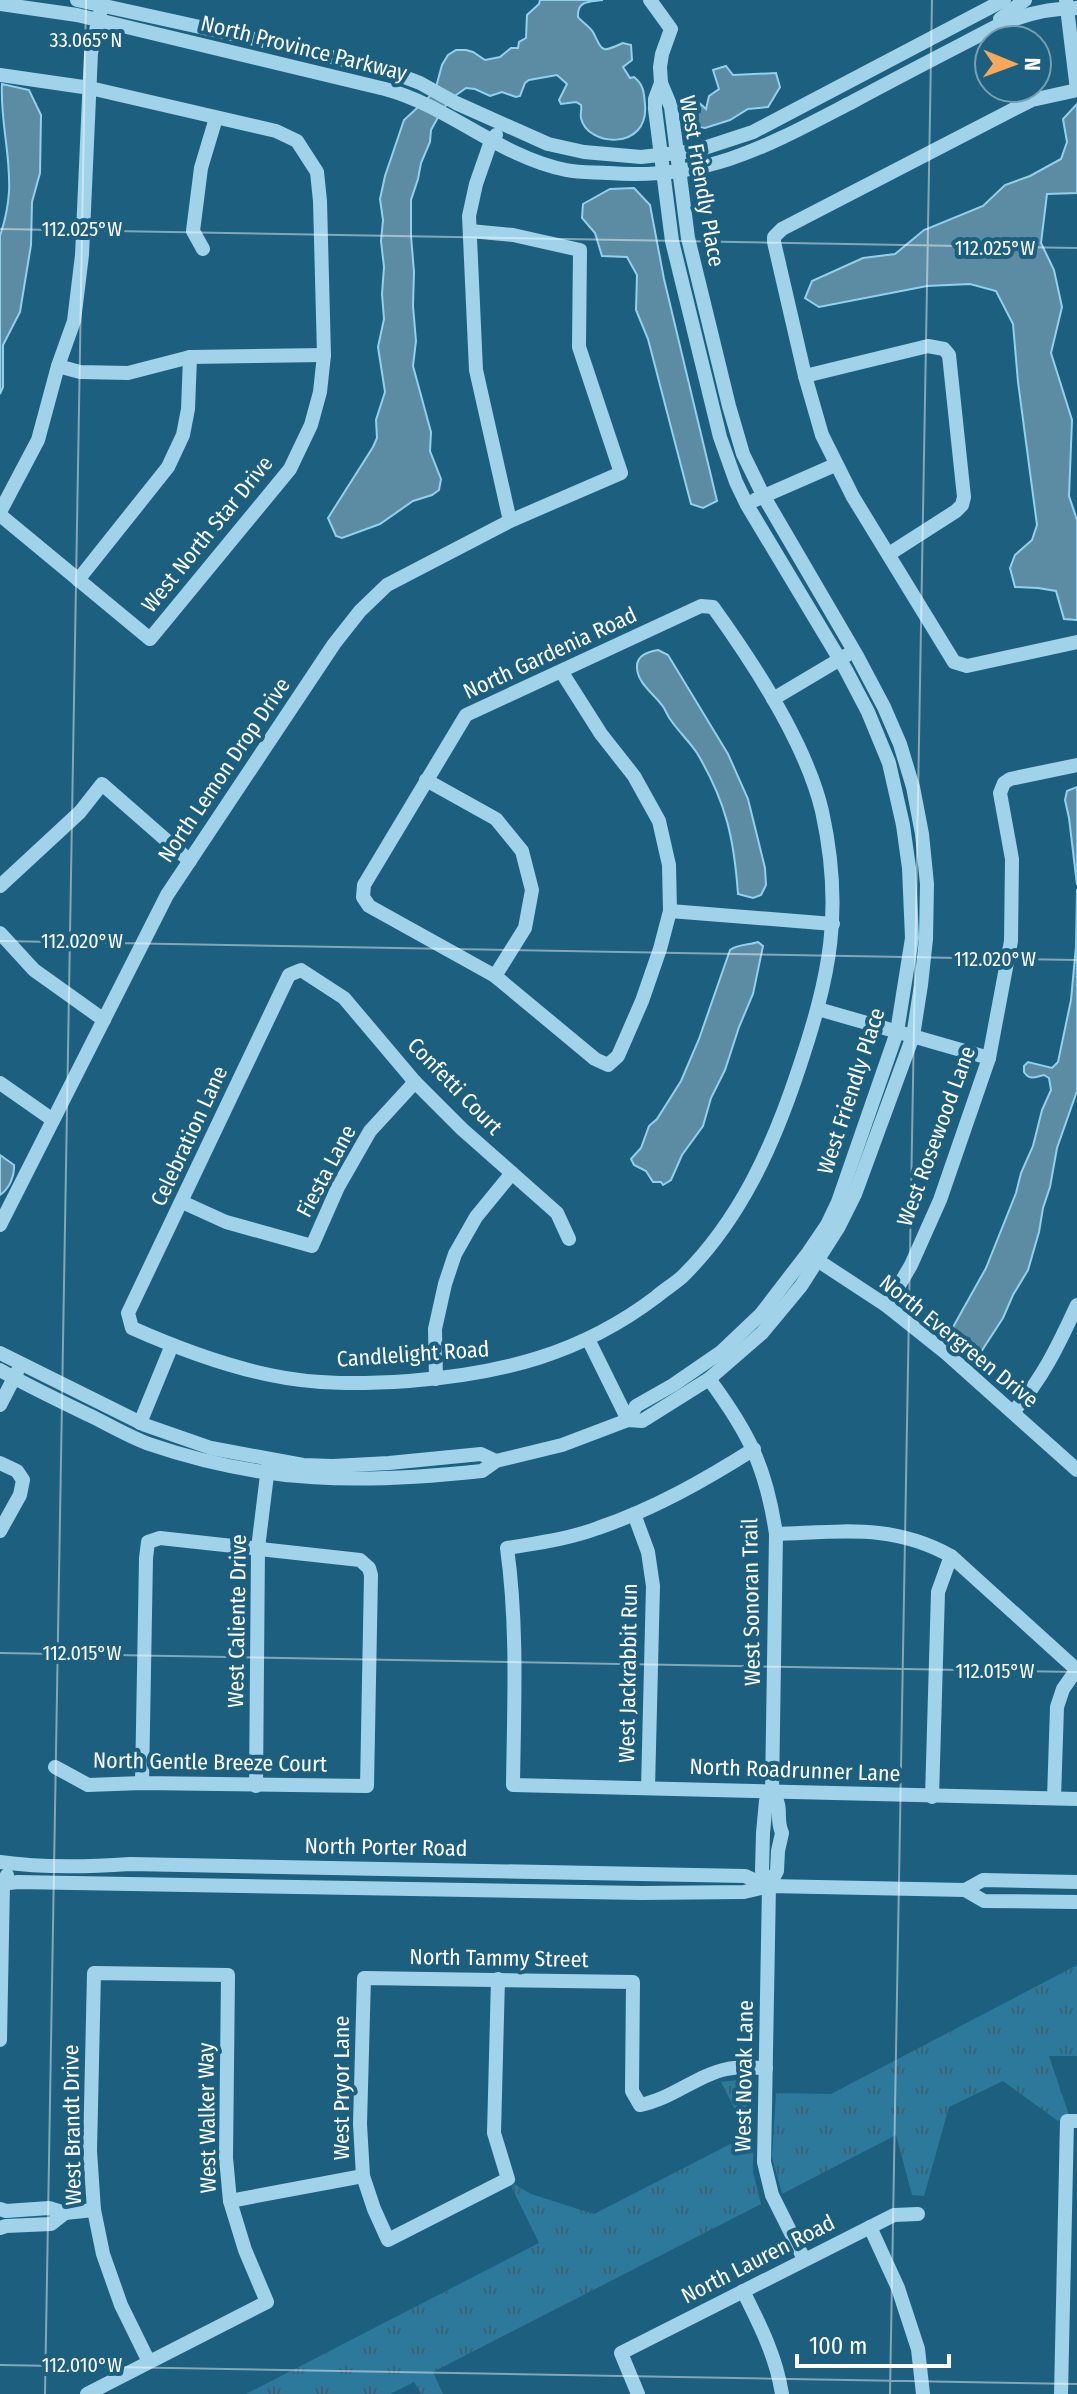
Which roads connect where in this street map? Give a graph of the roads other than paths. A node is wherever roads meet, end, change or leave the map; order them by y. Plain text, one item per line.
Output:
1 (77, 0) edge
2 (650, 0) edge
3 (1004, 0) edge
4 (1025, 0) edge
5 (0, 4) edge
6 (1071, 4) edge
7 (101, 9) edge
8 (995, 24) edge
9 (1005, 24) edge
10 (973, 38) edge
11 (0, 75) edge
12 (661, 83) junction
13 (90, 88) junction
14 (1077, 90) edge
15 (451, 109) junction
16 (216, 118) junction
17 (504, 123) junction
18 (491, 141) junction
19 (676, 154) junction
20 (660, 155) junction
21 (678, 172) junction
22 (662, 174) junction
23 (470, 231) junction
24 (203, 249) dead end
25 (324, 355) junction
26 (190, 357) junction
27 (58, 366) junction
28 (805, 376) junction
29 (835, 465) junction
30 (763, 495) junction
31 (747, 505) junction
32 (0, 514) edge
33 (510, 521) junction
34 (889, 554) junction
35 (78, 580) junction
36 (713, 607) joint
37 (1077, 642) edge
38 (854, 651) junction
39 (839, 659) junction
40 (561, 671) junction
41 (773, 699) junction
42 (1077, 765) edge
43 (426, 780) junction
44 (190, 861) junction
45 (0, 886) edge
46 (670, 911) junction
47 (833, 924) junction
48 (0, 933) edge
49 (301, 970) joint
50 (495, 976) junction
51 (818, 1009) junction
52 (104, 1020) junction
53 (897, 1032) junction
54 (913, 1036) junction
55 (989, 1058) junction
56 (415, 1082) junction
57 (0, 1083) edge
58 (53, 1120) junction
59 (512, 1173) junction
60 (182, 1202) junction
61 (0, 1225) edge
62 (569, 1239) dead end
63 (813, 1257) junction
64 (1077, 1305) edge
65 (887, 1306) junction
66 (132, 1328) joint
67 (588, 1339) junction
68 (172, 1345) junction
69 (0, 1353) edge
70 (12, 1371) edge
71 (436, 1379) junction
72 (709, 1379) junction
73 (0, 1405) edge
74 (1013, 1412) junction
75 (628, 1420) junction
76 (140, 1423) junction
77 (754, 1449) junction
78 (0, 1463) edge
79 (268, 1466) junction
80 (1077, 1470) edge
81 (634, 1514) junction
82 (0, 1531) edge
83 (776, 1534) junction
84 (258, 1548) junction
85 (951, 1556) junction
86 (1077, 1670) edge
87 (55, 1767) dead end
88 (142, 1783) junction
89 (256, 1786) junction
90 (648, 1788) junction
91 (772, 1792) junction
92 (932, 1797) junction
93 (1054, 1798) junction
94 (1077, 1799) edge
95 (0, 1862) edge
96 (18, 1864) junction
97 (1077, 1882) edge
98 (1, 1884) edge
99 (769, 1886) junction
100 (965, 1890) junction
101 (1077, 1902) edge
102 (94, 1973) joint
103 (364, 1978) joint
104 (498, 1979) junction
105 (0, 2040) edge
106 (766, 2068) junction
107 (1072, 2121) edge
108 (363, 2176) junction
109 (230, 2201) junction
110 (0, 2209) edge
111 (94, 2210) junction
112 (65, 2213) junction
113 (918, 2214) dead end
114 (870, 2227) junction
115 (0, 2228) edge
116 (804, 2259) junction
117 (743, 2291) junction
118 (149, 2362) junction
119 (87, 2394) edge
120 (638, 2394) edge
121 (782, 2394) edge
122 (923, 2394) edge
123 (1061, 2394) edge

1 - 7 street, North Province Parkway
2 - 12 street
3 - 19 street, North Province Parkway
4 - 8 street
5 - 7 street, North Province Parkway
6 - 9 street, North Province Parkway
6 - 14 street
7 - 13 street
7 - 15 street, North Province Parkway
7 - 15 street, North Province Parkway
10 - 21 street, North Province Parkway
11 - 13 street
12 - 19 street, West Friendly Place
12 - 20 street, West Friendly Place
13 - 16 street
13 - 27 street
14 - 28 street
15 - 17 street, North Province Parkway
15 - 18 street, North Province Parkway
16 - 24 street
16 - 25 street, West North Star Drive
17 - 18 street
17 - 20 street, North Province Parkway
18 - 22 street, North Province Parkway
18 - 23 street
19 - 20 street, North Province Parkway
19 - 21 street, West Friendly Place
20 - 22 street, West Friendly Place
21 - 22 street, North Province Parkway
21 - 30 street, West Friendly Place
22 - 31 street, West Friendly Place
23 - 33 street
23 - 33 street, North Lemon Drop Drive
25 - 26 street
25 - 35 street, West North Star Drive
26 - 27 street
26 - 35 street
27 - 32 street
28 - 29 street
28 - 34 street
29 - 30 street
29 - 34 street
30 - 31 street
30 - 38 street, West Friendly Place
31 - 39 street, West Friendly Place
32 - 35 street
33 - 44 street, North Lemon Drop Drive
34 - 37 street
36 - 40 street, North Gardenia Road
36 - 41 street, Candlelight Road
38 - 39 street
38 - 54 street, West Friendly Place
39 - 41 street
39 - 53 street, West Friendly Place
40 - 43 street, North Gardenia Road
40 - 46 street
41 - 47 street, Candlelight Road
42 - 55 street, West Rosewood Lane
43 - 50 street
43 - 50 street, North Gardenia Road
44 - 45 street
44 - 52 street, North Lemon Drop Drive
46 - 47 street
46 - 50 street
47 - 51 street, Candlelight Road
48 - 52 street
49 - 56 street, Confetti Court
49 - 60 street, Celebration Lane
51 - 53 street
51 - 67 street, Candlelight Road
52 - 58 street, North Lemon Drop Drive
53 - 54 street
53 - 63 street, West Friendly Place
54 - 55 street
54 - 63 street, West Friendly Place
55 - 65 street, West Rosewood Lane
56 - 59 street, Confetti Court
56 - 60 street, Fiesta Lane
57 - 58 street
58 - 61 street, North Lemon Drop Drive
59 - 62 street, Confetti Court
59 - 71 street
60 - 66 street, Celebration Lane
63 - 65 street, North Evergreen Drive
63 - 72 street, West Friendly Place
63 - 75 street, West Friendly Place
64 - 74 street
65 - 74 street, North Evergreen Drive
66 - 68 street, Candlelight Road
67 - 71 street, Candlelight Road
67 - 75 street
68 - 71 street, Candlelight Road
68 - 76 street
69 - 70 street, West Friendly Place
70 - 73 street
70 - 76 street, West Friendly Place
70 - 79 street, West Friendly Place
72 - 75 street, West Friendly Place
72 - 77 street, West Sonoran Trail
74 - 80 street, North Evergreen Drive
75 - 79 street, West Friendly Place
76 - 79 street, West Friendly Place
77 - 81 street
77 - 83 street, West Sonoran Trail
78 - 82 street
79 - 84 street, West Caliente Drive
81 - 90 street, West Jackrabbit Run
81 - 90 street, North Roadrunner Lane
83 - 85 street
83 - 91 street, West Sonoran Trail
84 - 88 street
84 - 89 street, West Caliente Drive
84 - 89 street, North Gentle Breeze Court
85 - 86 street
85 - 92 street
86 - 93 street
87 - 88 street, North Gentle Breeze Court
88 - 89 street, North Gentle Breeze Court
90 - 91 street, North Roadrunner Lane
91 - 92 street, North Roadrunner Lane
91 - 99 street, West Sonoran Trail
92 - 93 street, North Roadrunner Lane
93 - 94 street, North Roadrunner Lane
95 - 96 street, North Porter Road
96 - 98 street
96 - 99 street, North Porter Road
97 - 100 street, North Porter Road
98 - 99 street, North Porter Road
98 - 105 street
99 - 100 street, North Porter Road
99 - 106 street, West Novak Lane
100 - 101 street, North Porter Road
102 - 109 street, West Walker Way
102 - 111 street, West Brandt Drive
103 - 104 street, North Tammy Street
103 - 108 street, West Pryor Lane
104 - 106 street, North Tammy Street
104 - 108 street, West Pryor Lane
106 - 116 street, West Novak Lane
107 - 123 street
108 - 109 street
109 - 118 street, West Walker Way
110 - 112 street
111 - 112 street
111 - 118 street, West Brandt Drive
112 - 115 street
113 - 114 street, North Lauren Road
114 - 116 street, North Lauren Road
114 - 122 street
116 - 117 street, North Lauren Road
117 - 120 street, North Lauren Road
117 - 121 street
118 - 119 street

